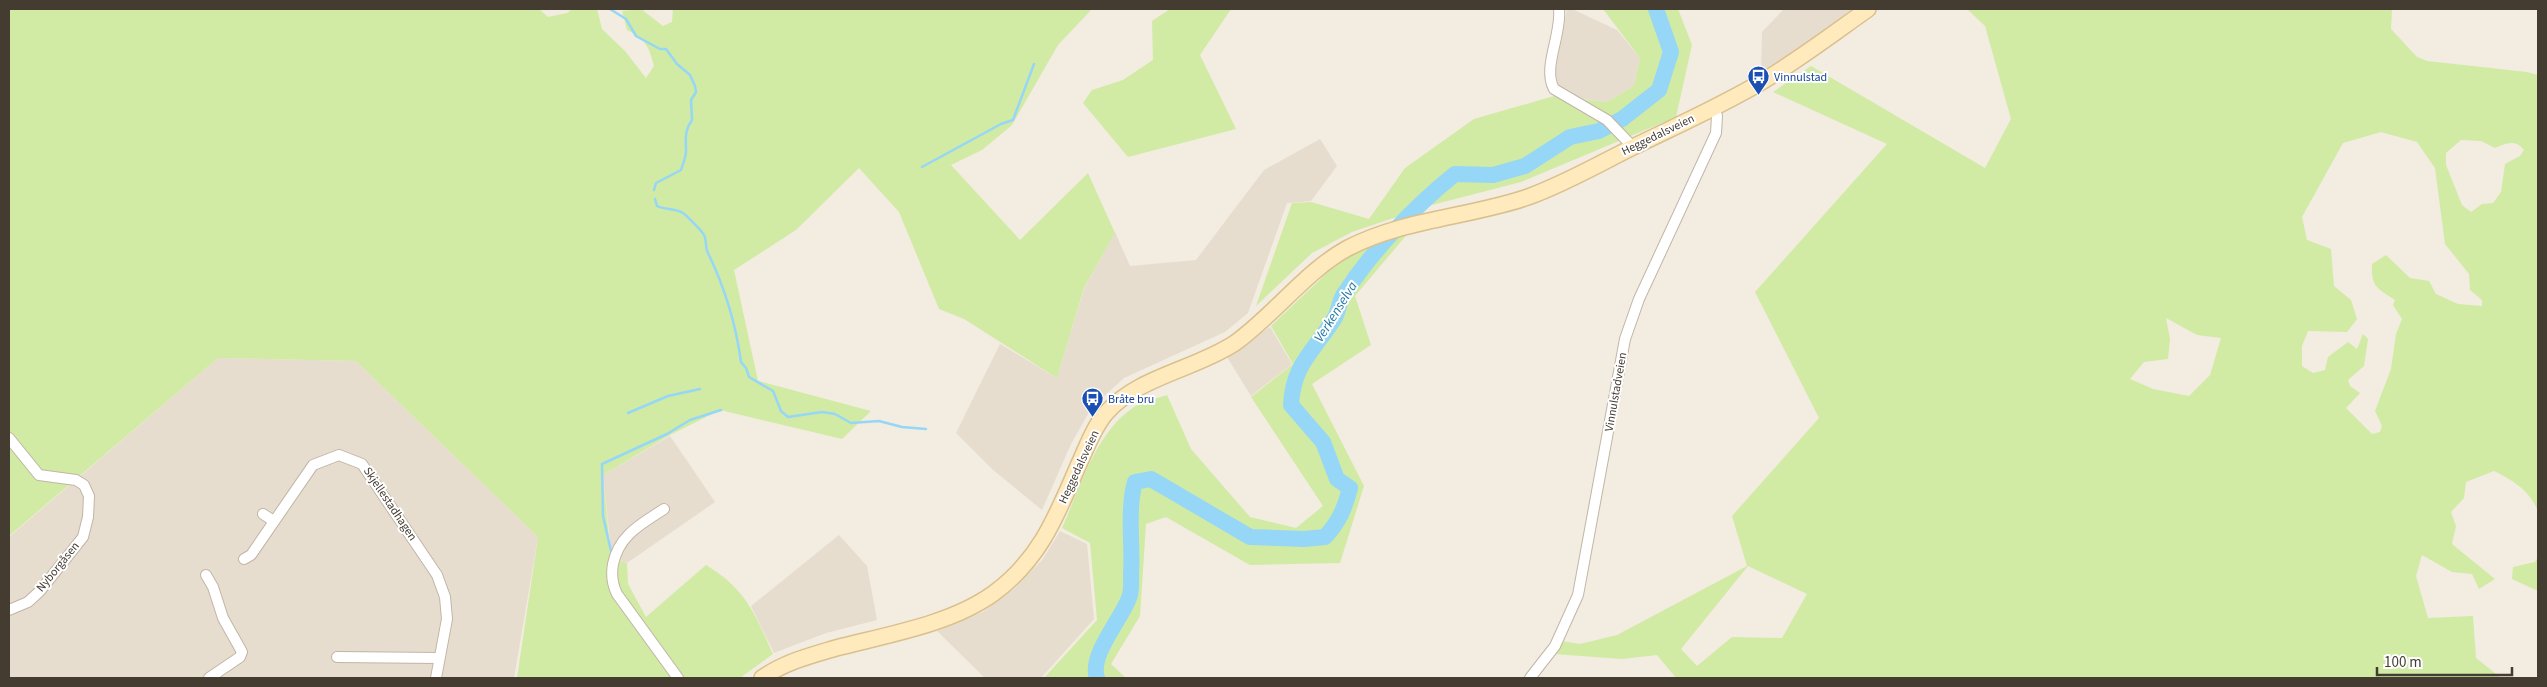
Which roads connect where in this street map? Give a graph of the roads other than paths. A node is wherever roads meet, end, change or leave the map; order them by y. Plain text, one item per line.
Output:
1 (1559, 9) edge
2 (1868, 9) edge
3 (1714, 108) junction
4 (1633, 147) junction
5 (9, 438) edge
6 (664, 509) dead end
7 (263, 514) dead end
8 (272, 520) junction
9 (244, 559) dead end
10 (206, 575) dead end
11 (9, 610) edge
12 (337, 658) dead end
13 (439, 658) junction
14 (209, 678) edge
15 (436, 678) edge
16 (678, 678) edge
17 (762, 678) edge
18 (1530, 678) edge

1 - 4 street
2 - 3 main road, Heggedalsveien
3 - 4 main road, Heggedalsveien
3 - 18 street, Vinnulstadveien
4 - 17 main road, Heggedalsveien
5 - 11 street, Nyborgåsen
6 - 16 street
7 - 8 street
8 - 9 street, Skjellestadhagen
8 - 13 street, Skjellestadhagen
10 - 14 street
12 - 13 street
13 - 15 street, Skjellestadhagen

